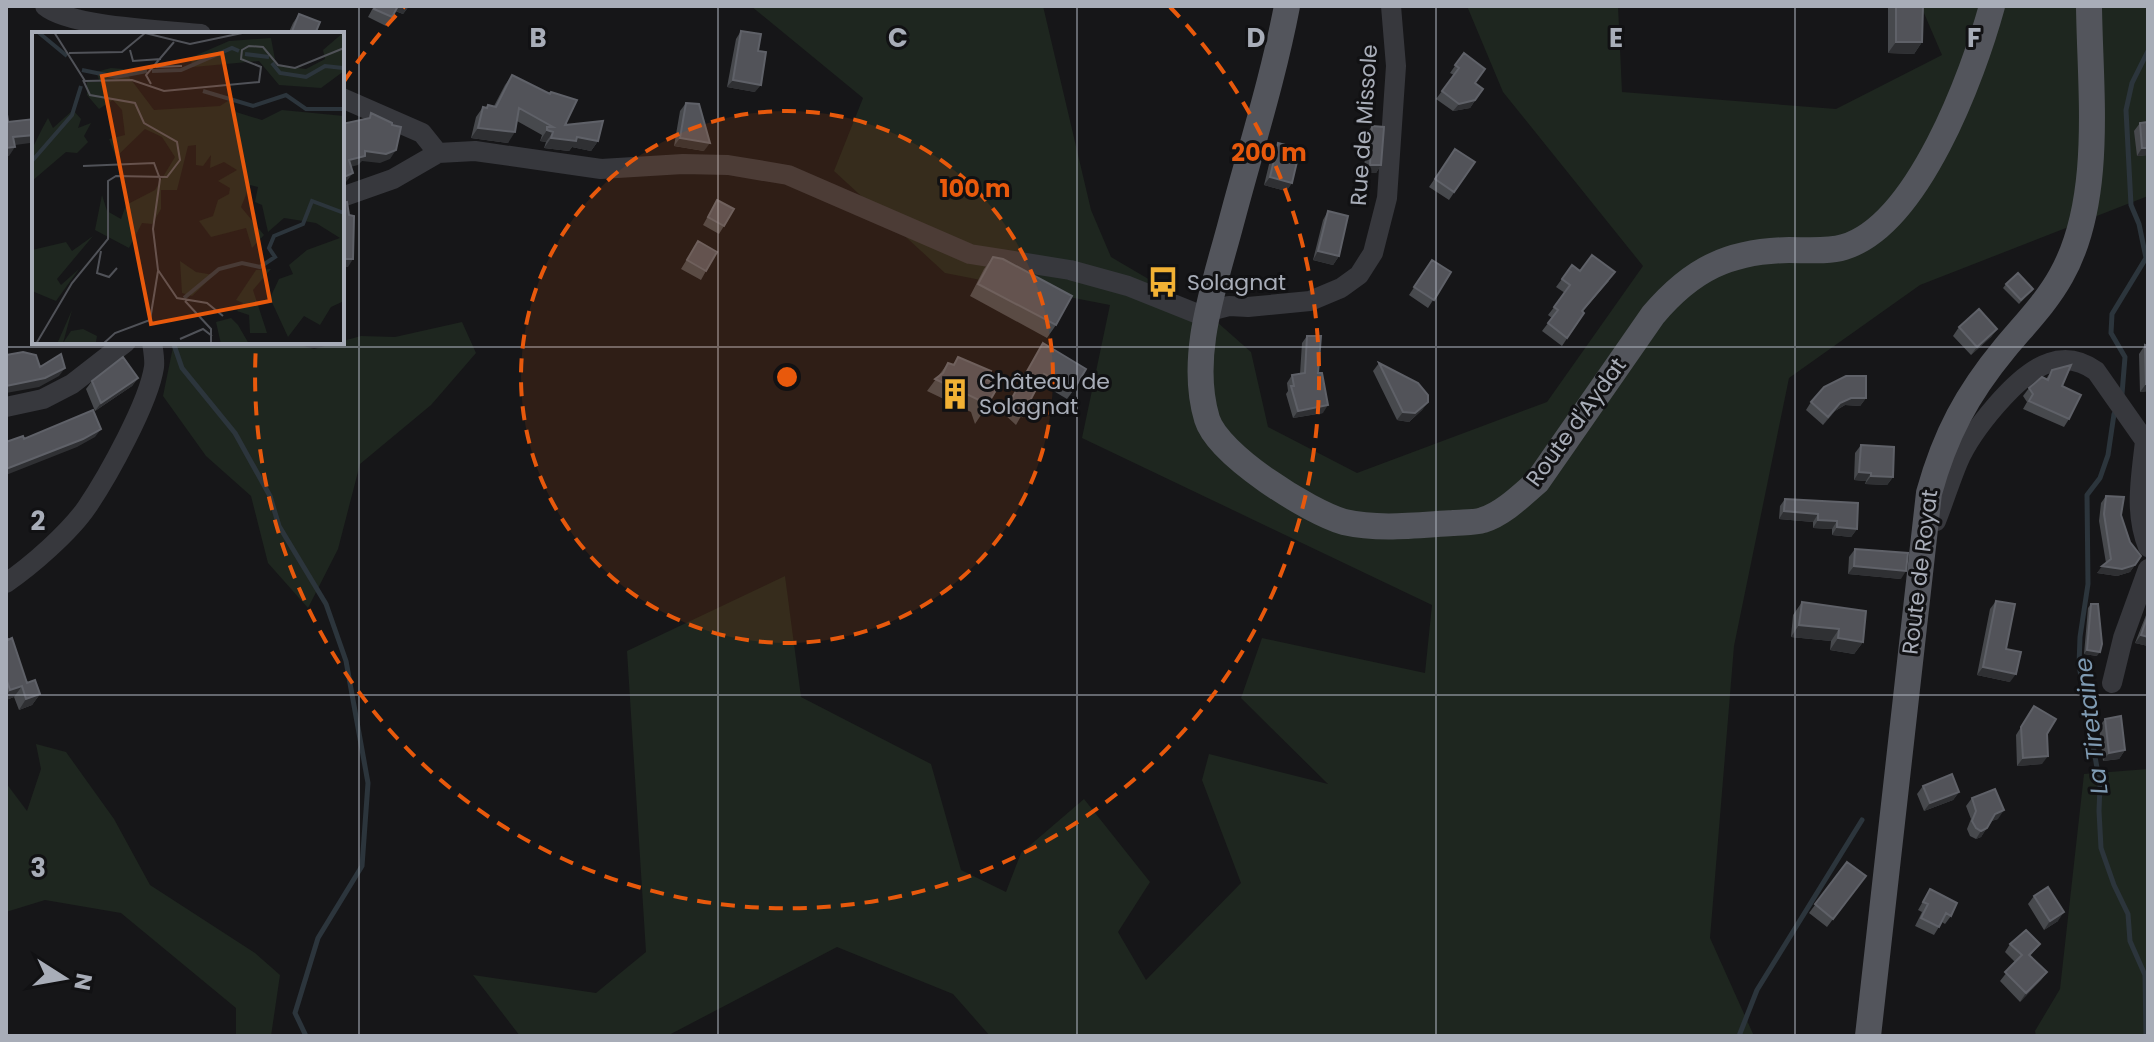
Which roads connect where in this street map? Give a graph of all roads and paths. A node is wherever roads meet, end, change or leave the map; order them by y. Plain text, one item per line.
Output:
1 (45, 6) edge
2 (1287, 6) edge
3 (1391, 6) edge
4 (1992, 6) edge
5 (2089, 6) edge
6 (184, 32) edge
7 (344, 102) edge
8 (438, 153) junction
9 (344, 196) edge
10 (1208, 314) junction
11 (123, 344) edge
12 (152, 344) edge
13 (6, 407) edge
14 (2147, 443) edge
15 (1924, 522) junction
16 (2148, 547) edge
17 (2148, 569) edge
18 (6, 583) edge
19 (2112, 683) dead end
20 (1868, 1036) edge

1 - 6 street
2 - 10 main road, Route d'Aydat
3 - 10 street, Rue de Missole
4 - 10 main road, Route d'Aydat
5 - 15 main road, Route de Royat
7 - 8 street
8 - 9 street
8 - 10 street
11 - 13 street
12 - 18 street
14 - 15 street
14 - 16 street
15 - 20 main road, Route de Royat
17 - 19 street

